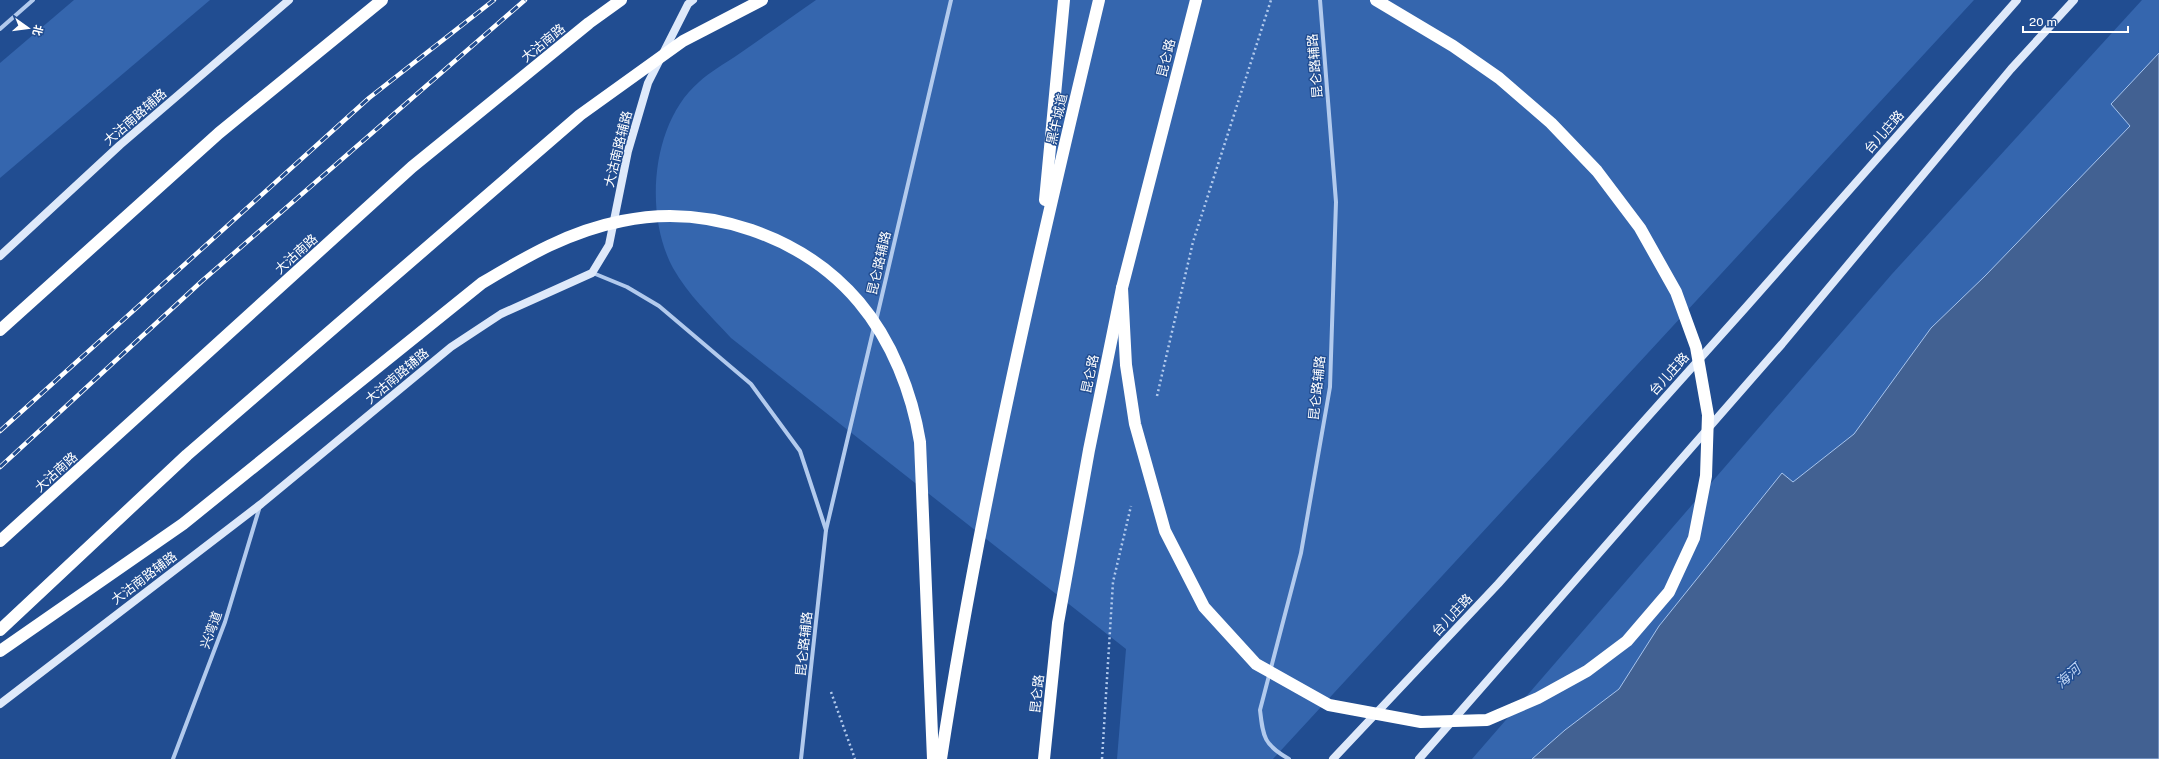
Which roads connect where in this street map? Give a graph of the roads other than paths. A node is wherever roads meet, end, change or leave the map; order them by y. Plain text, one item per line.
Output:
1 (34, 0) edge
2 (289, 0) edge
3 (382, 0) edge
4 (621, 0) edge
5 (693, 0) edge
6 (762, 0) edge
7 (951, 0) edge
8 (1064, 0) edge
9 (1100, 0) edge
10 (1196, 0) edge
11 (1320, 0) edge
12 (1376, 0) edge
13 (2017, 0) edge
14 (2074, 0) edge
15 (0, 29) edge
16 (1041, 244) junction
17 (0, 256) edge
18 (592, 273) junction
19 (1122, 288) junction
20 (0, 330) edge
21 (261, 504) junction
22 (826, 530) junction
23 (0, 541) edge
24 (0, 630) edge
25 (0, 651) edge
26 (0, 704) edge
27 (173, 759) edge
28 (801, 759) edge
29 (933, 759) edge
30 (940, 759) edge
31 (1044, 759) edge
32 (1289, 759) edge
33 (1333, 759) edge
34 (1419, 759) edge

1 - 15 street
2 - 17 street, 大沽南路辅路
3 - 20 highway
4 - 23 highway, 大沽南路
5 - 18 street, 大沽南路辅路
6 - 24 highway
7 - 22 street, 昆仑路辅路
8 - 16 highway
9 - 16 highway, 黑牛城道
10 - 19 highway, 昆仑路
11 - 32 street, 昆仑路辅路
12 - 19 highway
13 - 33 street, 台儿庄路
14 - 34 street
16 - 30 highway
18 - 21 street, 大沽南路辅路
18 - 22 street, 昆仑路辅路
19 - 31 highway, 昆仑路
21 - 26 street, 大沽南路辅路
21 - 27 street, 兴湾道
22 - 28 street, 昆仑路辅路
25 - 29 highway

